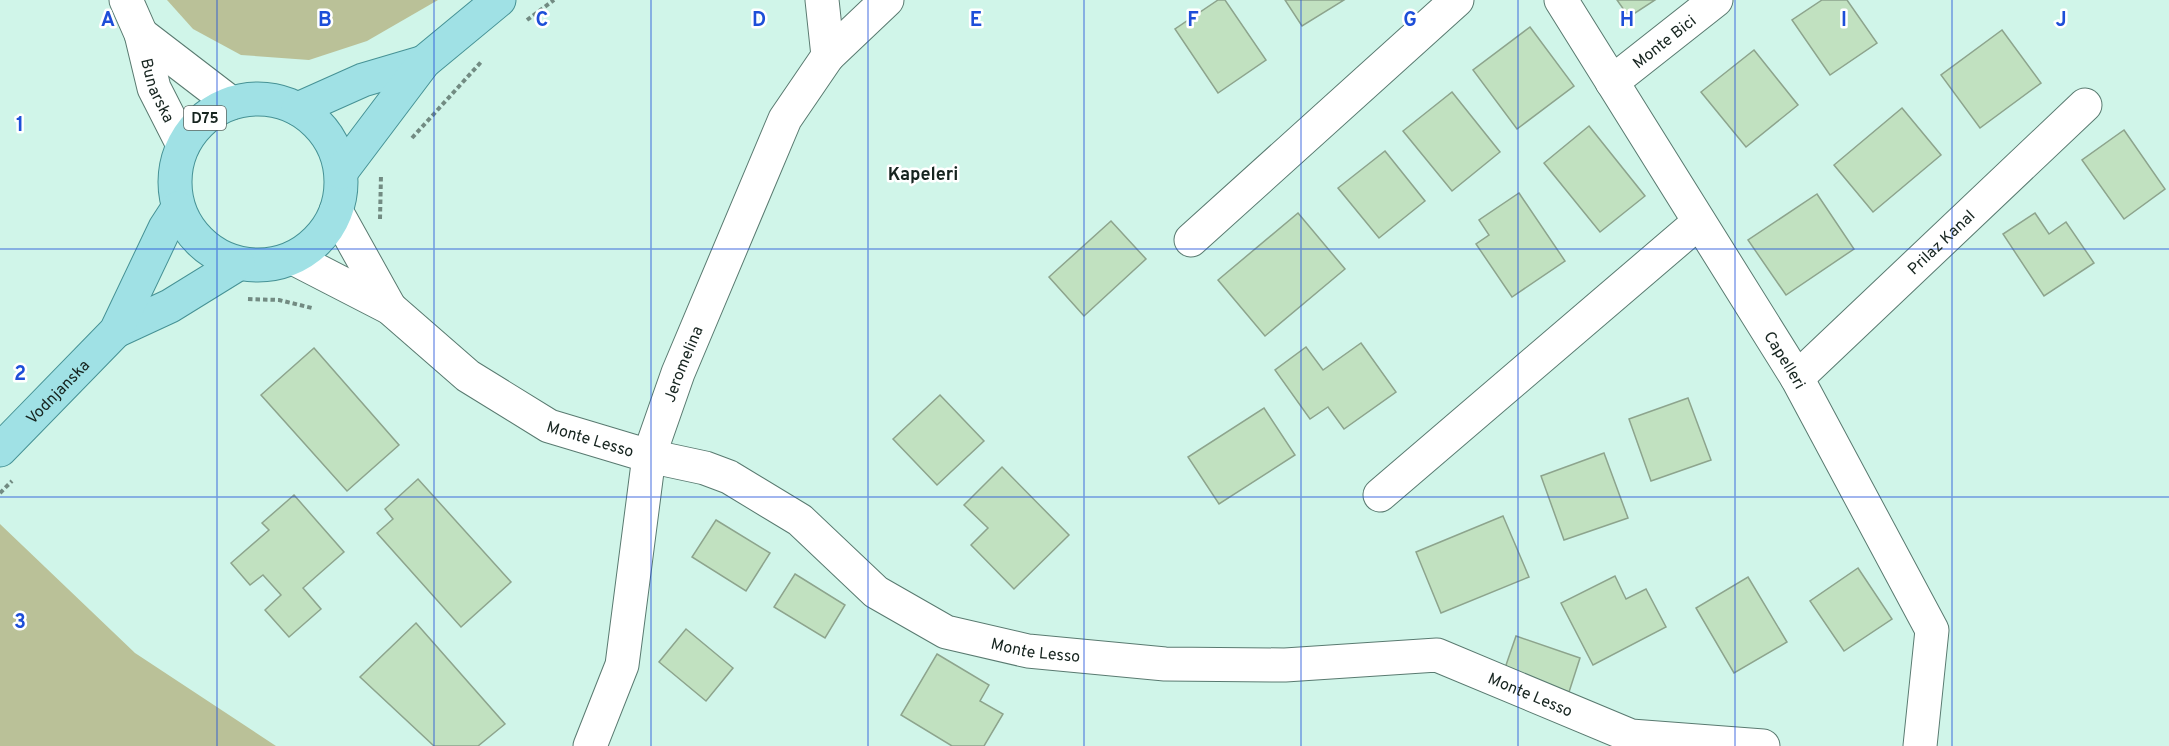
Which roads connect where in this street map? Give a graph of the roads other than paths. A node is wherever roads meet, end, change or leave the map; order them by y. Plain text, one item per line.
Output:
1 (126, 0) edge
2 (499, 0) edge
3 (822, 0) edge
4 (887, 0) edge
5 (1457, 0) edge
6 (1561, 0) edge
7 (1716, 0) edge
8 (141, 33) junction
9 (828, 56) junction
10 (424, 62) junction
11 (1612, 82) junction
12 (231, 103) junction
13 (2085, 105) dead end
14 (298, 109) junction
15 (183, 145) junction
16 (341, 172) junction
17 (178, 208) junction
18 (336, 211) junction
19 (1700, 222) junction
20 (1191, 240) dead end
21 (293, 258) junction
22 (238, 264) junction
23 (390, 309) junction
24 (116, 331) junction
25 (1797, 378) junction
26 (0, 450) edge
27 (648, 456) junction
28 (1380, 495) dead end
29 (590, 746) edge
30 (1763, 746) edge
31 (1920, 746) edge

1 - 8 street, Bunarska
2 - 10 main road
3 - 9 street
4 - 9 street, Jeromelina
5 - 20 street
6 - 11 street, Capelleri
7 - 11 street, Monte Bici
8 - 12 street, Bunarska
8 - 15 street, Bunarska
9 - 27 street, Jeromelina
10 - 14 main road
10 - 16 main road
11 - 19 street, Capelleri
12 - 14 main road, D75
12 - 15 main road, D75
13 - 25 street, Prilaz Kanal
14 - 16 main road, D75
15 - 17 main road, D75
16 - 18 main road, D75
17 - 22 main road, D75
17 - 24 main road, Vodnjanska
18 - 21 main road, D75
18 - 23 street, Monte Lesso
19 - 25 street, Capelleri
19 - 28 street
21 - 22 main road, D75
21 - 23 street, Monte Lesso
22 - 24 main road, Vodnjanska
23 - 27 street, Monte Lesso
24 - 26 main road, Vodnjanska
25 - 31 street, Capelleri
27 - 29 street, Jeromelina
27 - 30 street, Monte Lesso

